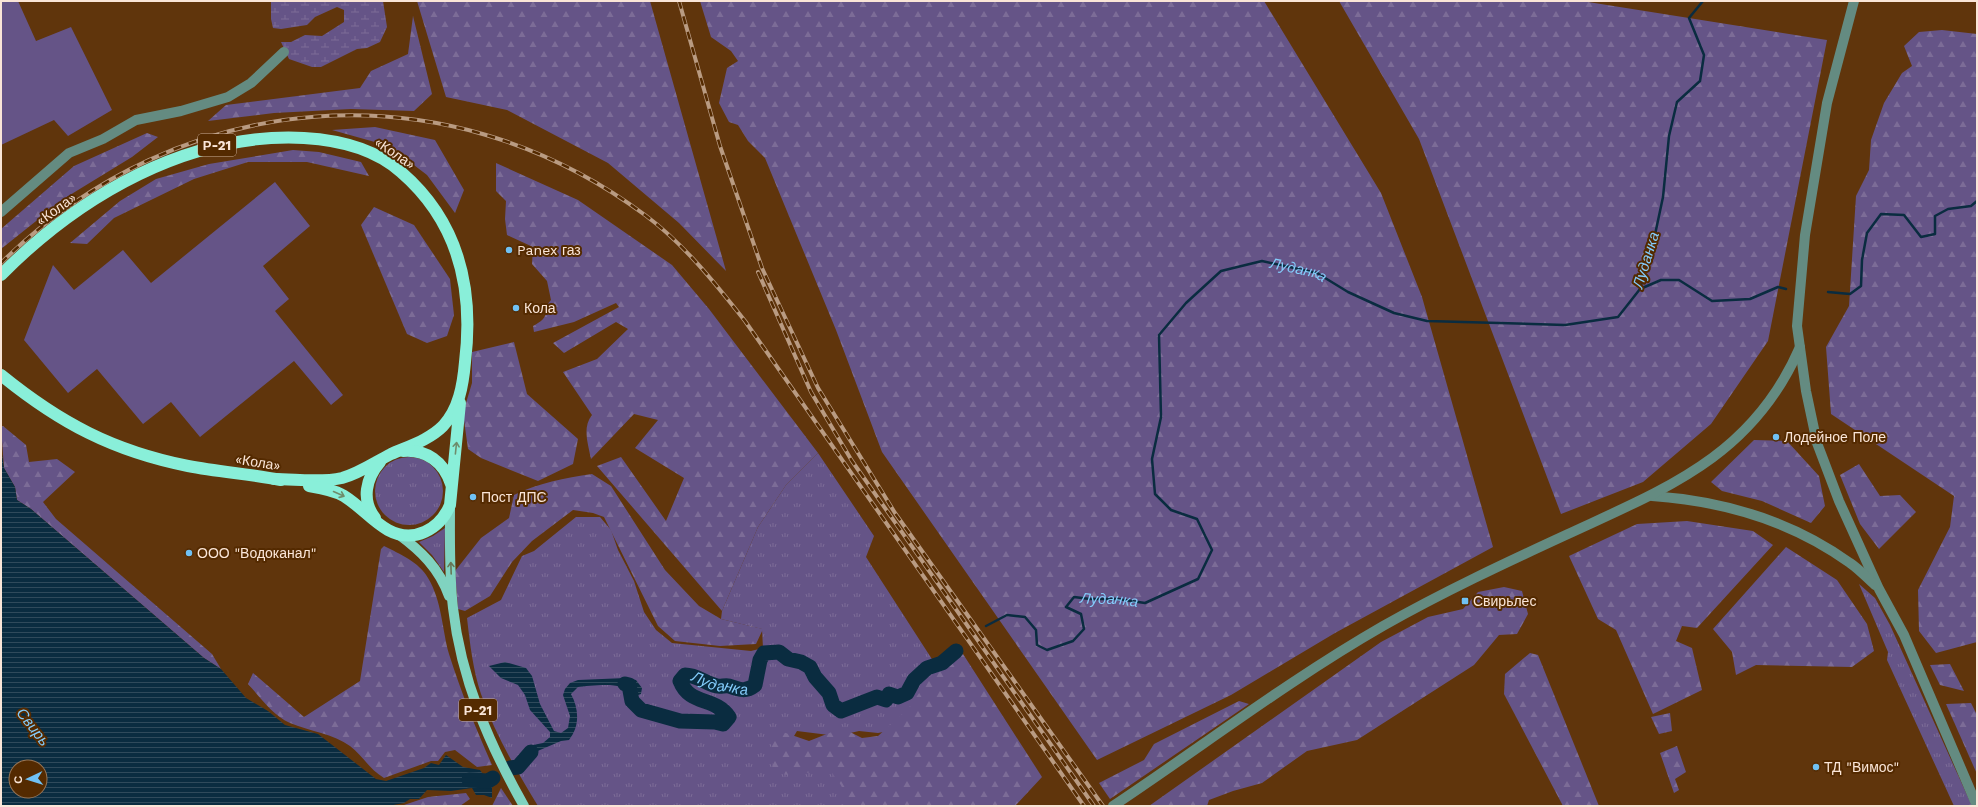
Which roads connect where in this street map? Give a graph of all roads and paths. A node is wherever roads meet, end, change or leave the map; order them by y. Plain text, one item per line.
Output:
1 (1854, 1) edge
2 (284, 52) dead end
3 (1, 212) edge
4 (1, 275) edge
5 (1800, 347) junction
6 (1, 375) edge
7 (462, 386) junction
8 (399, 451) junction
9 (381, 461) junction
10 (274, 479) junction
11 (451, 487) junction
12 (1651, 496) junction
13 (450, 505) junction
14 (379, 524) junction
15 (398, 534) junction
16 (1879, 590) junction
17 (453, 607) junction
18 (1116, 804) edge
19 (524, 806) edge
20 (1977, 806) edge

1 - 5 street
2 - 3 street
4 - 7 highway, «Кола» / Р-21
5 - 12 street
5 - 16 street
6 - 10 highway, «Кола» / Р-21
7 - 8 highway, «Кола» / Р-21
11 -> 7 highway, Р-21
8 - 9 highway, Р-21
8 - 11 highway, Р-21
9 - 10 highway, Р-21
9 - 14 highway, «Кола» / Р-21
10 -> 14 highway, «Кола» / Р-21
11 - 13 highway, Р-21
12 - 16 street
12 - 18 street
13 - 15 highway, «Кола» / Р-21
17 -> 13 main road, Р-21
14 - 15 highway, «Кола» / Р-21
15 - 17 main road, Р-21
16 - 20 street
17 - 19 main road, Р-21

